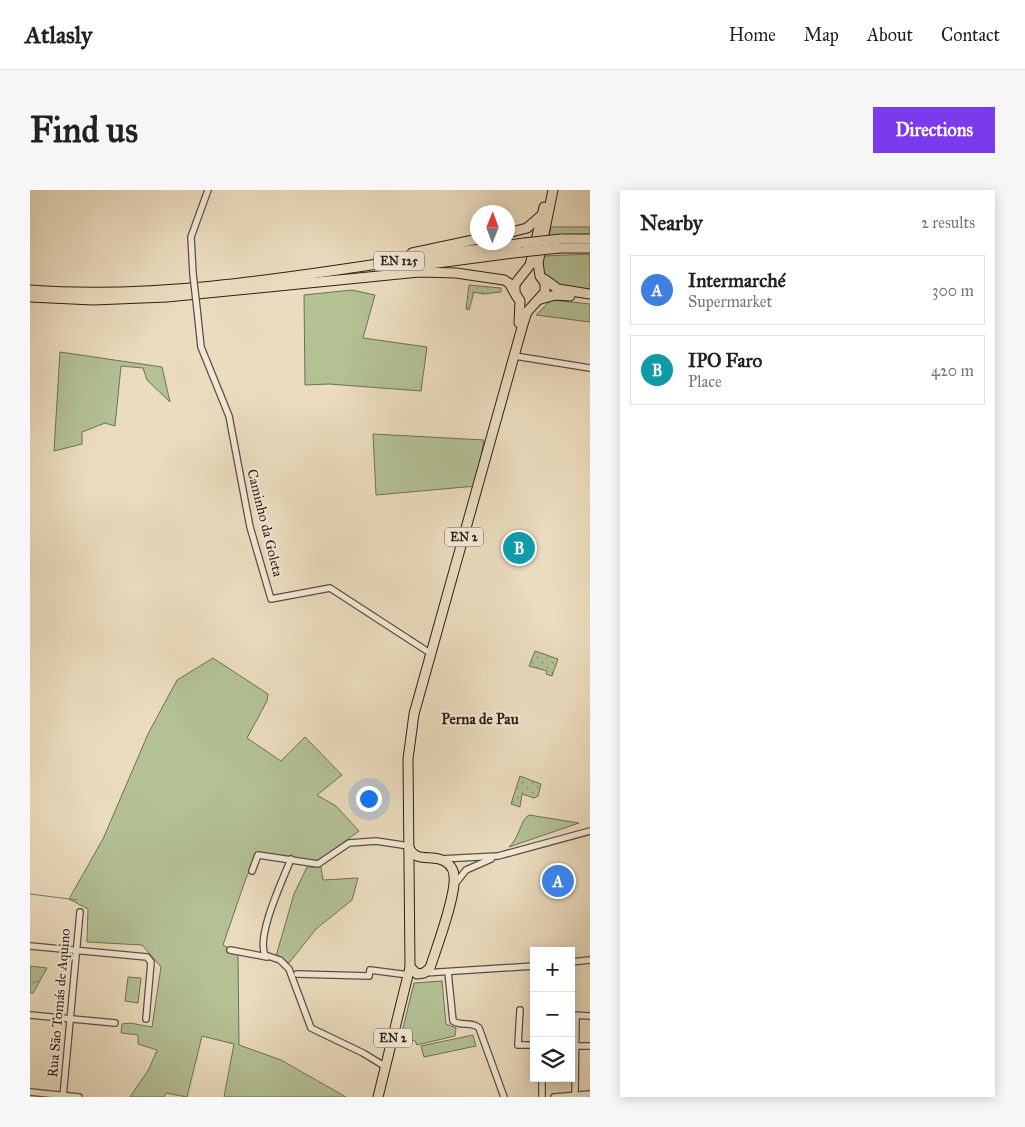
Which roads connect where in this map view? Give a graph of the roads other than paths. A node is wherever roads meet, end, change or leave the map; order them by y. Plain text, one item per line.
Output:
1 (208, 190) edge
2 (548, 190) edge
3 (553, 190) edge
4 (542, 215) junction
5 (515, 231) edge
6 (589, 239) edge
7 (470, 241) edge
8 (561, 244) junction
9 (523, 247) junction
10 (590, 248) edge
11 (525, 274) junction
12 (542, 277) junction
13 (274, 279) junction
14 (320, 280) junction
15 (30, 290) edge
16 (590, 294) edge
17 (30, 297) edge
18 (519, 299) junction
19 (590, 299) edge
20 (538, 301) junction
21 (515, 356) junction
22 (590, 368) edge
23 (494, 432) junction
24 (430, 653) junction
25 (590, 831) edge
26 (409, 847) junction
27 (498, 856) junction
28 (418, 857) junction
29 (291, 859) junction
30 (438, 859) junction
31 (409, 865) junction
32 (252, 871) dead end
33 (455, 885) junction
34 (80, 912) dead end
35 (30, 946) edge
36 (230, 950) dead end
37 (76, 951) junction
38 (270, 957) junction
39 (433, 959) junction
40 (590, 960) edge
41 (575, 962) edge
42 (530, 966) edge
43 (447, 972) junction
44 (297, 974) dead end
45 (423, 974) junction
46 (408, 975) junction
47 (520, 1010) dead end
48 (30, 1015) edge
49 (575, 1015) edge
50 (590, 1016) edge
51 (70, 1019) junction
52 (146, 1019) dead end
53 (115, 1023) dead end
54 (530, 1045) edge
55 (575, 1046) edge
56 (590, 1046) edge
57 (386, 1067) junction
58 (542, 1082) edge
59 (575, 1082) edge
60 (30, 1092) edge
61 (575, 1094) junction
62 (590, 1094) edge
63 (63, 1096) edge
64 (79, 1097) edge
65 (378, 1097) edge
66 (504, 1097) edge
67 (542, 1097) edge
68 (554, 1097) edge

1 - 24 street, Caminho da Goleta, bridge
2 - 4 main road, EN 2
3 - 12 main road, EN 2
4 - 5 main road
4 - 11 main road, EN 2
6 - 8 main road
7 - 13 main road
8 - 9 main road, bridge
8 - 10 main road
9 - 13 main road, EN 125
9 - 14 main road, EN 125
11 - 12 main road
11 - 18 main road, EN 2
12 - 16 main road
12 - 20 main road, EN 2
13 - 15 main road, EN 125
14 - 17 main road, EN 125
14 - 18 main road
18 - 20 main road
18 - 23 main road, EN 2
19 - 20 main road
20 - 21 main road, EN 2
21 - 22 street
21 - 23 main road, EN 2
23 - 24 main road, EN 2
24 - 26 main road, EN 2
25 - 27 street
26 - 28 main road
26 - 29 street
26 - 31 main road, EN 2
27 - 30 street
27 - 33 street
28 - 30 main road
28 - 31 main road
29 - 32 street
29 - 38 street
30 - 33 main road
31 - 46 main road, EN 2
33 - 39 main road
34 - 37 street, Rua São Tomás de Aquino
35 - 37 street
36 - 38 street
37 - 51 street, Rua São Tomás de Aquino
37 - 52 street
38 - 57 street
39 - 43 street
39 - 45 main road
40 - 41 street
42 - 43 street
43 - 45 street
43 - 66 street
44 - 46 street
45 - 46 main road
46 - 57 main road, EN 2
47 - 54 street
48 - 51 street
49 - 50 street
51 - 53 street
51 - 63 street, Rua São Tomás de Aquino
55 - 56 street
57 - 65 main road, EN 2
58 - 67 street
59 - 61 street
60 - 63 street
61 - 62 street
61 - 68 street
63 - 64 street

